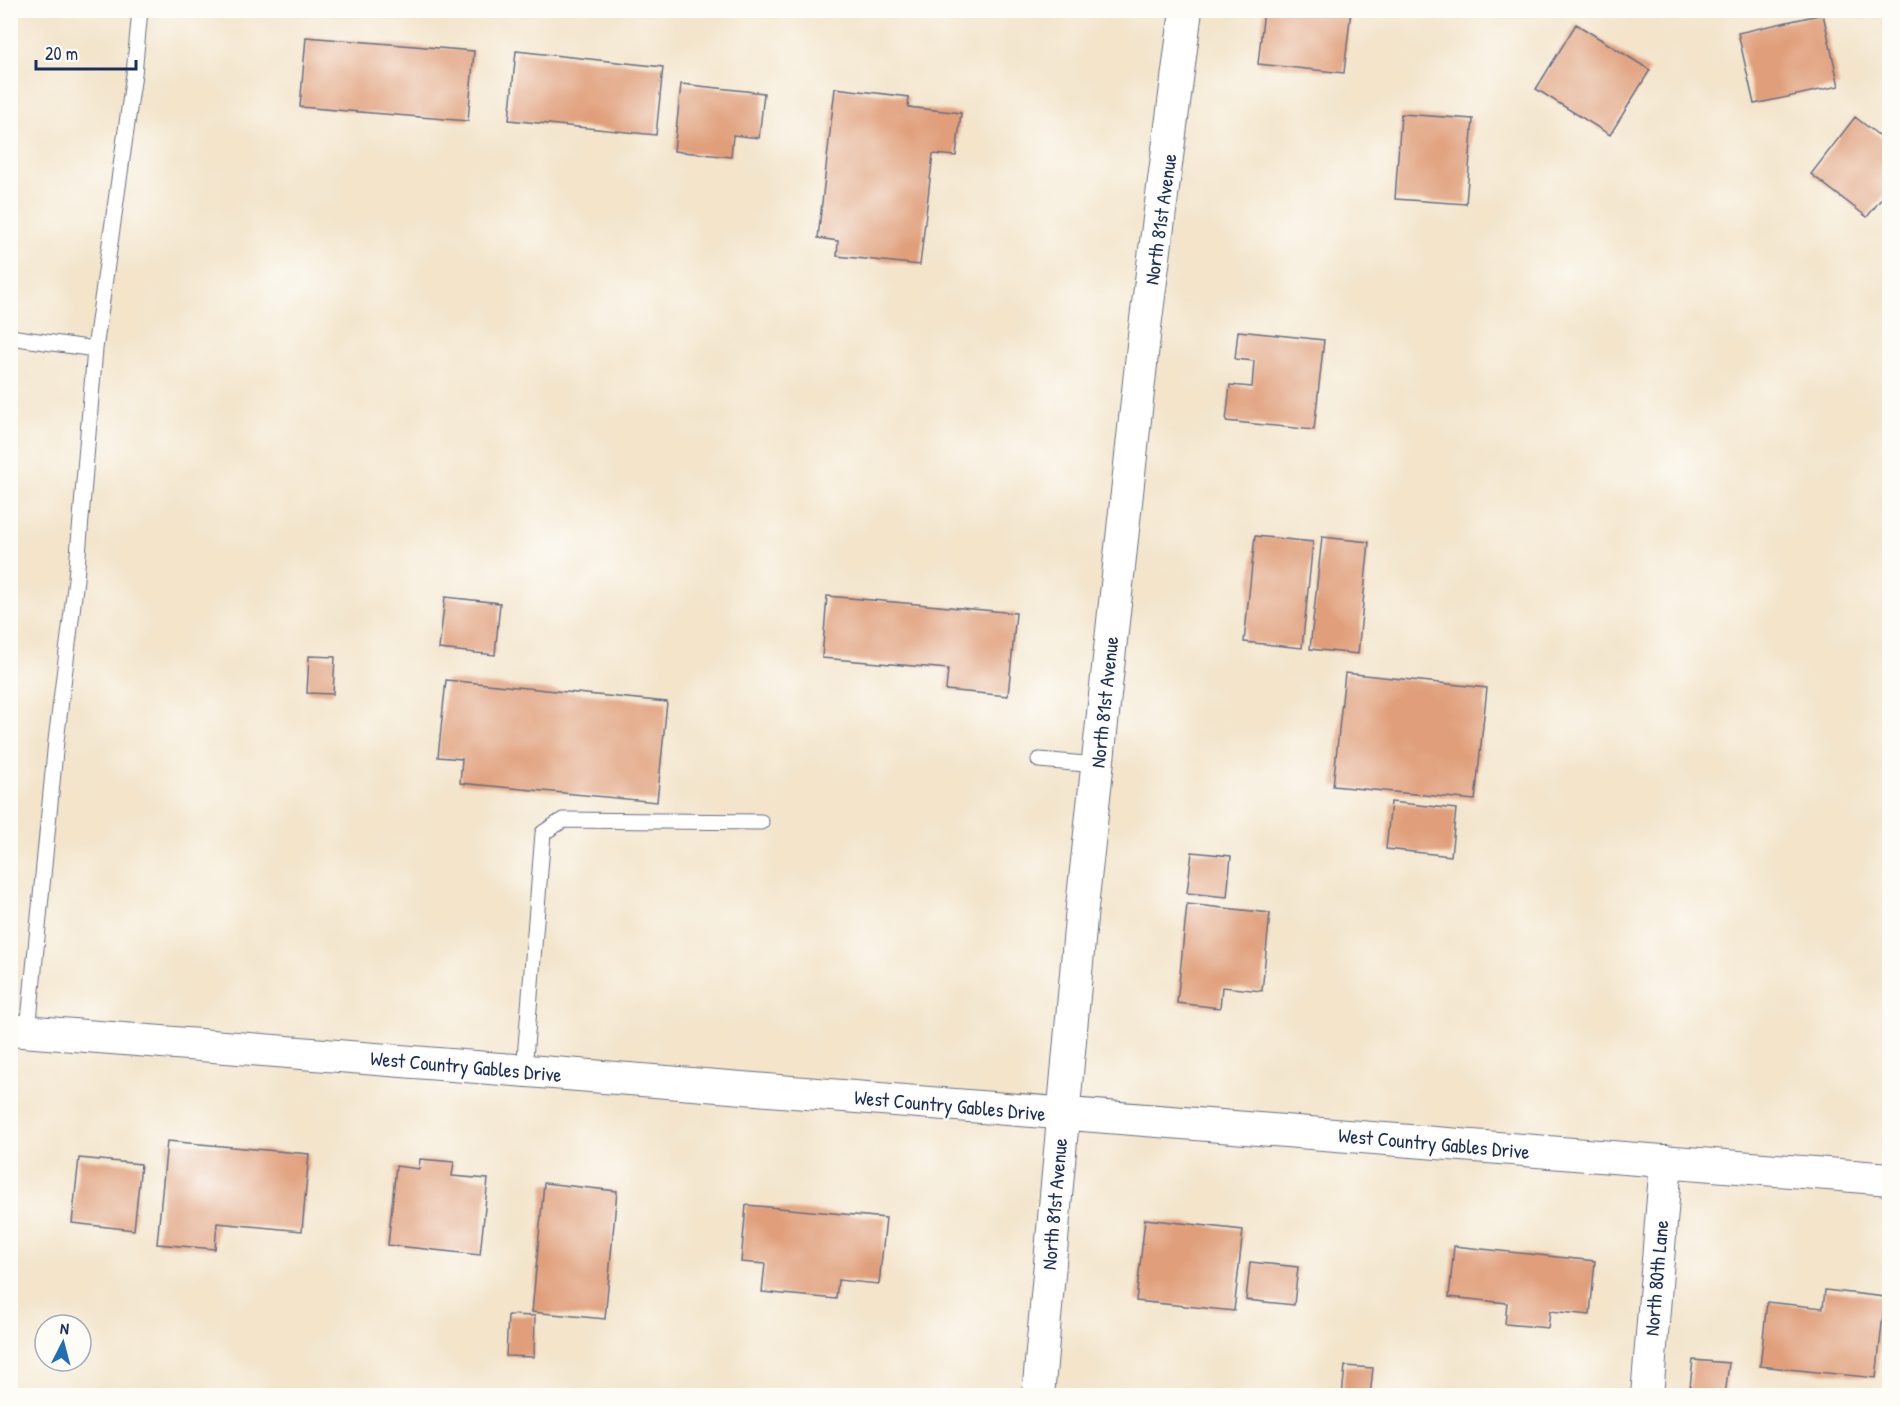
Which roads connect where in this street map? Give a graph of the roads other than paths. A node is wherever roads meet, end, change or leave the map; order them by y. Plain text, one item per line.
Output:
1 (140, 10) edge
2 (1186, 10) edge
3 (10, 337) edge
4 (95, 349) junction
5 (1039, 760) dead end
6 (1097, 765) junction
7 (761, 822) dead end
8 (19, 1030) edge
9 (524, 1071) junction
10 (1061, 1114) junction
11 (1665, 1161) junction
12 (1890, 1179) edge
13 (1038, 1395) edge
14 (1647, 1395) edge

1 - 4 lane
2 - 6 street, North 81st Avenue
3 - 4 lane
4 - 8 lane
5 - 6 lane
6 - 10 street, North 81st Avenue
7 - 9 lane
8 - 9 street, West Country Gables Drive
9 - 10 street, West Country Gables Drive
10 - 11 street, West Country Gables Drive
10 - 13 street, North 81st Avenue
11 - 12 street, West Country Gables Drive
11 - 14 street, North 80th Lane

